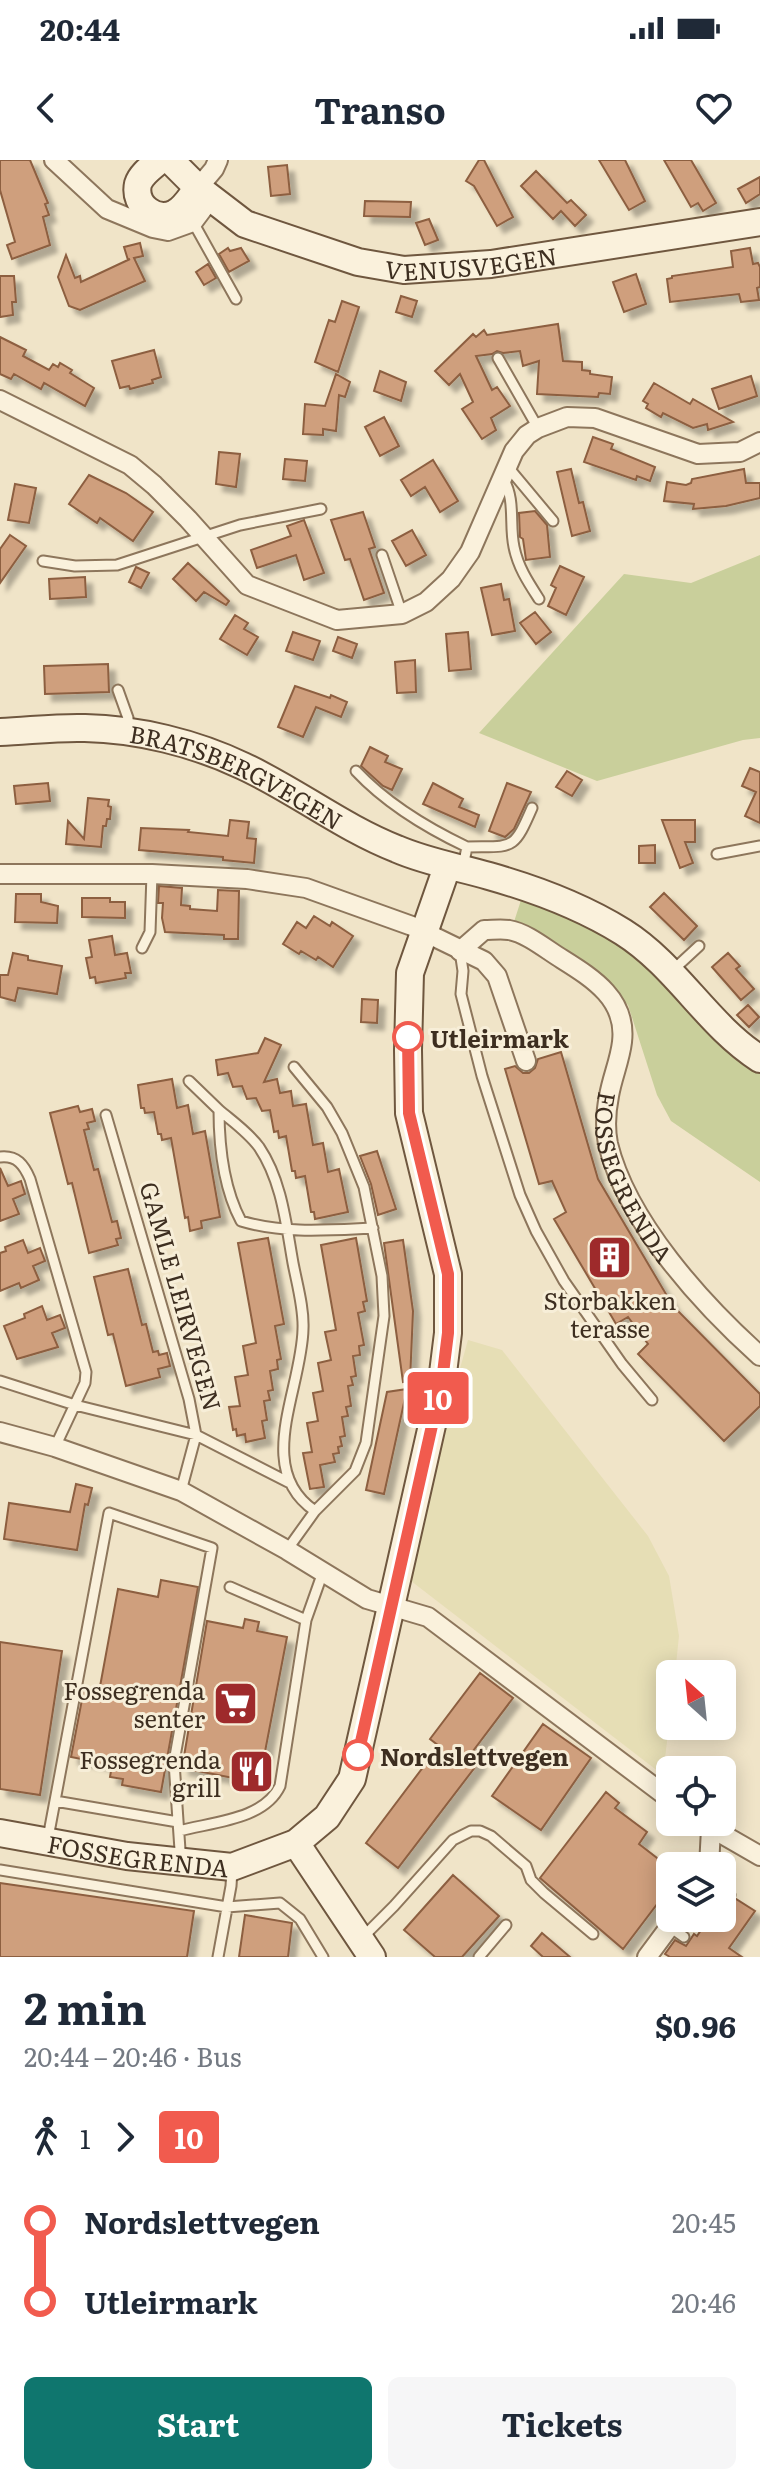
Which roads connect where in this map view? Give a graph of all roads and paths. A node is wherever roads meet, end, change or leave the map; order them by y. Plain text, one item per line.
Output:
1 (54, 160) edge
2 (160, 160) edge
3 (170, 160) edge
4 (218, 160) edge
5 (204, 193) junction
6 (193, 222) junction
7 (760, 222) edge
8 (236, 299) dead end
9 (498, 358) dead end
10 (0, 400) edge
11 (538, 428) junction
12 (760, 442) edge
13 (505, 471) junction
14 (321, 509) dead end
15 (553, 521) dead end
16 (206, 538) junction
17 (382, 555) dead end
18 (43, 561) dead end
19 (539, 599) dead end
20 (402, 614) junction
21 (118, 690) dead end
22 (0, 732) edge
23 (127, 732) junction
24 (356, 771) dead end
25 (532, 808) dead end
26 (760, 846) edge
27 (717, 854) dead end
28 (459, 861) junction
29 (0, 874) edge
30 (152, 874) junction
31 (423, 933) junction
32 (699, 946) dead end
33 (142, 948) dead end
34 (460, 951) junction
35 (672, 971) junction
36 (760, 1059) edge
37 (526, 1061) dead end
38 (294, 1067) dead end
39 (189, 1081) dead end
40 (219, 1110) junction
41 (106, 1115) dead end
42 (0, 1157) edge
43 (373, 1228) junction
44 (287, 1230) junction
45 (760, 1356) edge
46 (0, 1381) edge
47 (652, 1400) dead end
48 (75, 1405) junction
49 (0, 1432) edge
50 (196, 1435) junction
51 (55, 1447) junction
52 (288, 1482) junction
53 (181, 1491) junction
54 (315, 1511) junction
55 (287, 1550) junction
56 (323, 1572) junction
57 (230, 1587) dead end
58 (393, 1606) junction
59 (306, 1620) junction
60 (656, 1788) edge
61 (55, 1801) junction
62 (178, 1826) junction
63 (0, 1833) edge
64 (724, 1836) edge
65 (48, 1840) junction
66 (296, 1843) junction
67 (760, 1856) edge
68 (178, 1861) junction
69 (232, 1867) junction
70 (0, 1870) edge
71 (227, 1907) junction
72 (506, 1925) dead end
73 (672, 1932) edge
74 (593, 1934) dead end
75 (366, 1948) edge
76 (218, 1957) edge
77 (323, 1957) edge
78 (479, 1957) edge
79 (647, 1957) edge

1 - 6 street
2 - 5 street
3 - 5 street, VENUSVEGEN
4 - 5 street
5 - 6 street
5 - 7 street, VENUSVEGEN
6 - 8 lane
9 - 11 lane
10 - 16 street
11 - 12 street
11 - 13 street
13 - 15 lane
13 - 19 lane
13 - 20 street
14 - 16 lane
16 - 18 lane
16 - 20 street
17 - 20 lane
21 - 23 lane
22 - 23 street, BRATSBERGVEGEN
23 - 28 street, BRATSBERGVEGEN
24 - 28 lane, BRATSBERGVEGEN
25 - 28 lane
26 - 27 lane
28 - 31 street, FOSSEGRENDA
28 - 35 street, BRATSBERGVEGEN
29 - 30 street
30 - 31 street
30 - 33 lane
31 - 34 street
31 - 58 street, FOSSEGRENDA
32 - 35 lane
34 - 37 street
34 - 45 street, FOSSEGRENDA
34 - 47 lane
35 - 36 street, BRATSBERGVEGEN
38 - 43 lane
39 - 40 lane
40 - 44 lane
40 - 44 lane
41 - 50 lane, GAMLE LEIRVEGEN
42 - 48 lane
43 - 44 lane
43 - 54 lane
44 - 52 lane
46 - 48 lane
48 - 50 lane
48 - 51 lane
49 - 51 street
50 - 52 lane
50 - 53 lane, GAMLE LEIRVEGEN
51 - 53 street
52 - 54 lane
53 - 55 street
54 - 55 lane
55 - 56 street
56 - 58 street
56 - 59 lane
57 - 59 lane
58 - 60 street
58 - 66 street, FOSSEGRENDA
59 - 62 lane
61 - 62 lane
61 - 62 lane
61 - 65 lane
62 - 68 lane
63 - 65 street, FOSSEGRENDA
64 - 67 street
65 - 68 street, FOSSEGRENDA
66 - 69 street, FOSSEGRENDA
66 - 75 street
68 - 69 street, FOSSEGRENDA
69 - 71 lane
70 - 71 lane
71 - 76 lane
71 - 77 lane
72 - 78 lane
73 - 79 street
74 - 75 lane

